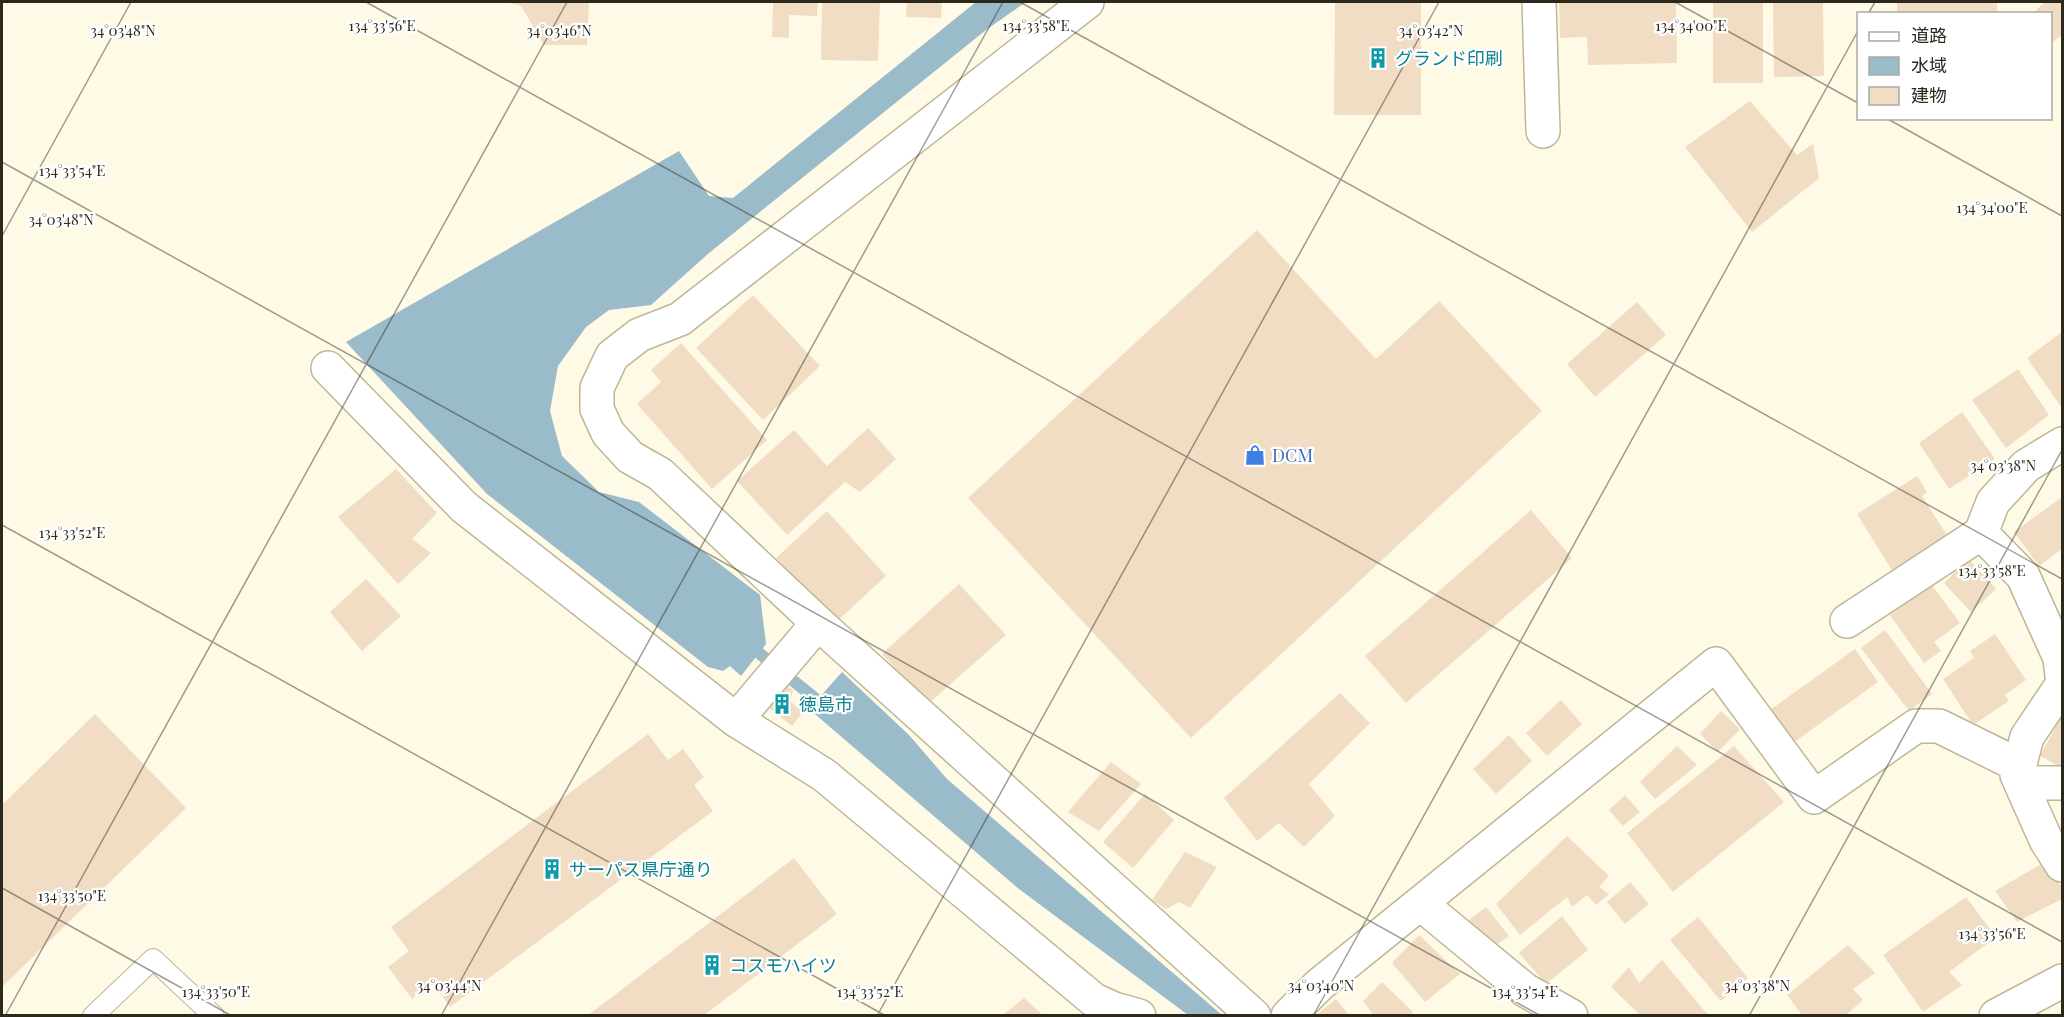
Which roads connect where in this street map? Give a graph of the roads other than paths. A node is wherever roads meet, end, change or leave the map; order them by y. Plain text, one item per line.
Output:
1 (1088, 2) edge
2 (1539, 2) edge
3 (1543, 131) dead end
4 (328, 368) dead end
5 (2062, 444) edge
6 (1981, 533) junction
7 (1846, 621) dead end
8 (818, 622) junction
9 (2062, 670) edge
10 (736, 720) junction
11 (2020, 775) junction
12 (2062, 783) edge
13 (2062, 865) edge
14 (1420, 904) junction
15 (2062, 981) edge
16 (93, 1016) edge
17 (214, 1016) edge
18 (1138, 1016) edge
19 (1254, 1016) edge
20 (1288, 1016) edge
21 (1571, 1016) edge
22 (1996, 1016) edge

1 - 8 street
2 - 3 street
4 - 10 street
5 - 6 street
6 - 7 street
6 - 9 street
8 - 10 street
8 - 19 street
9 - 11 street
10 - 18 street
11 - 12 street
11 - 13 street
11 - 14 street
14 - 20 street
14 - 21 street
15 - 22 street
16 - 17 lane

